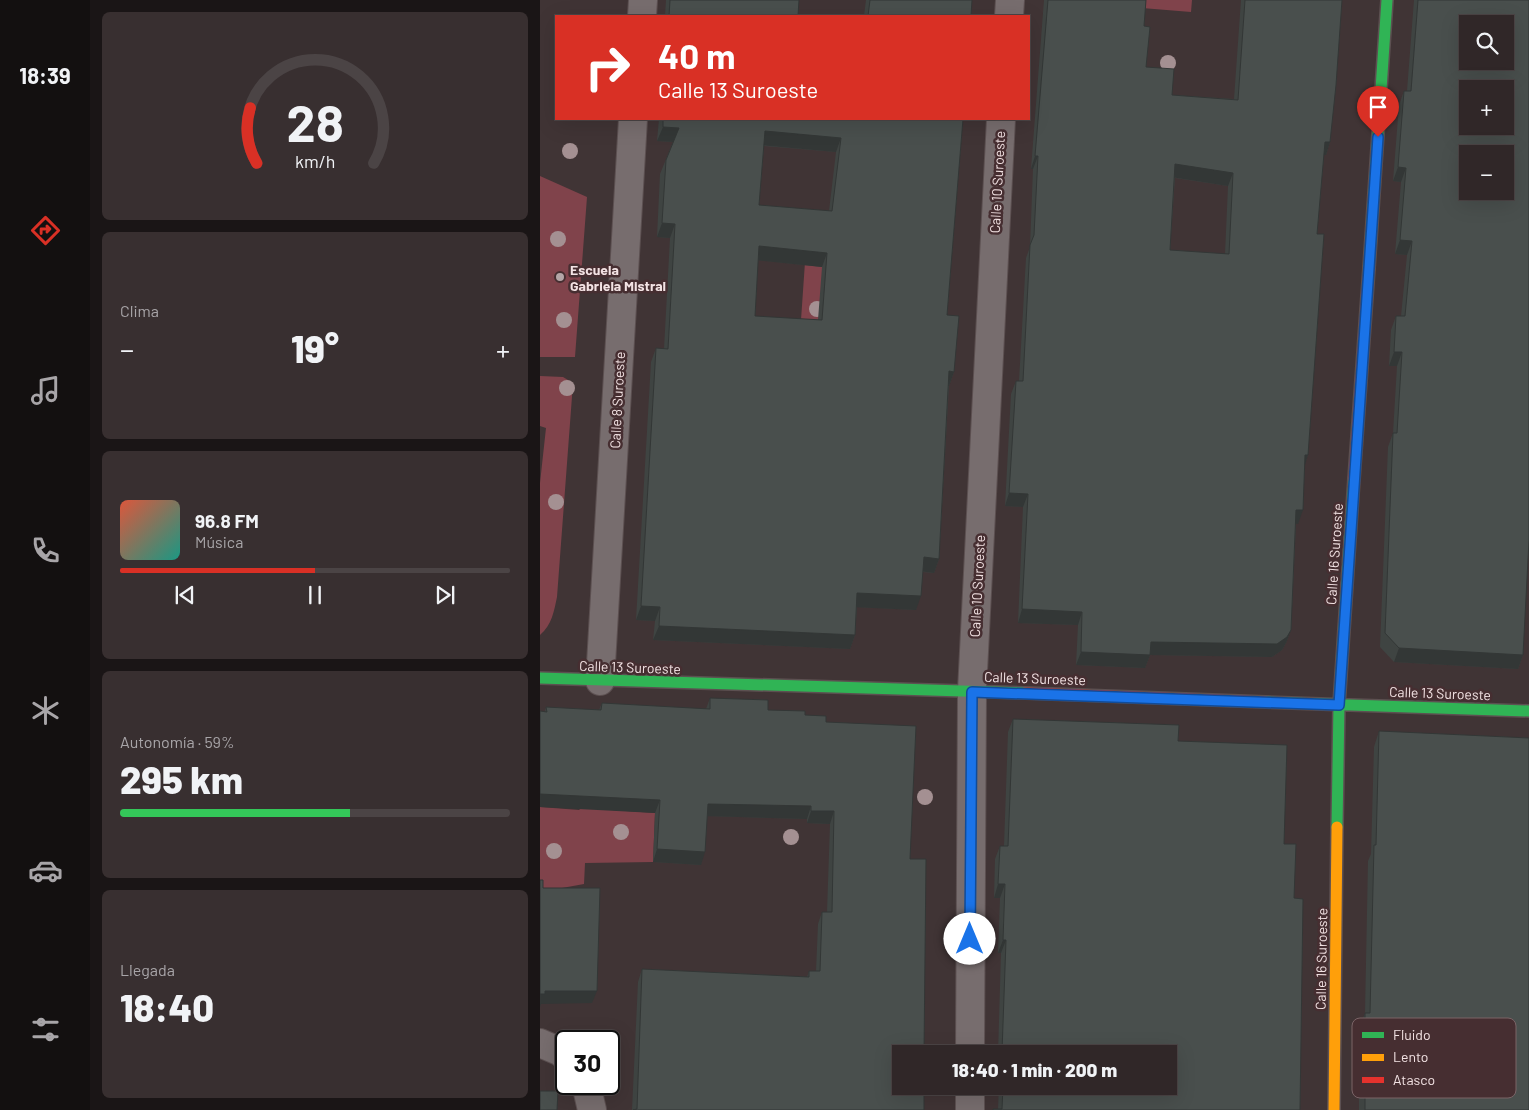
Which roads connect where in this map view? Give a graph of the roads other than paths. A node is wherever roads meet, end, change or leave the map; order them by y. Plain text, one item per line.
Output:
1 (643, 0) edge
2 (1010, 0) edge
3 (1387, 0) edge
4 (642, 15) edge
5 (1009, 15) edge
6 (634, 120) edge
7 (1001, 120) edge
8 (540, 678) edge
9 (600, 681) junction
10 (972, 692) junction
11 (1339, 705) junction
12 (1529, 711) edge
13 (540, 1043) edge
14 (970, 1045) edge
15 (555, 1049) edge
16 (970, 1095) edge
17 (970, 1110) edge
18 (1334, 1110) edge

1 - 4 street
2 - 5 street
3 - 11 street, Calle 16 Suroeste
6 - 9 street, Calle 8 Suroeste
7 - 10 street, Calle 10 Suroeste
8 - 9 street, Calle 13 Suroeste
9 - 10 street, Calle 13 Suroeste
10 - 11 street, Calle 13 Suroeste
10 - 14 street, Calle 10 Suroeste
11 - 12 street, Calle 13 Suroeste
11 - 18 street, Calle 16 Suroeste
13 - 15 street
16 - 17 street

